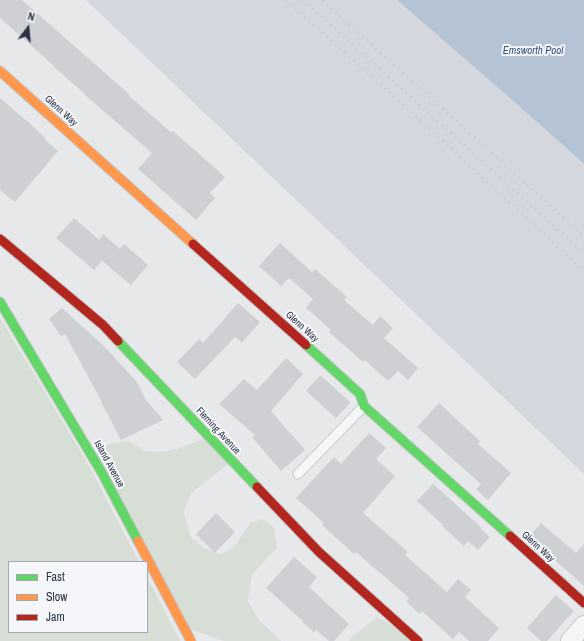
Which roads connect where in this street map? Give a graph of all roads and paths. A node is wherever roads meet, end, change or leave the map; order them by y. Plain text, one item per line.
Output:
1 (0, 71) edge
2 (0, 239) edge
3 (0, 302) edge
4 (364, 406) junction
5 (298, 474) dead end
6 (584, 603) edge
7 (584, 625) edge
8 (191, 641) edge
9 (418, 641) edge
10 (570, 641) edge

1 - 4 street, Glenn Way
2 - 9 street, Fleming Avenue
3 - 8 street, Island Avenue
4 - 5 lane
4 - 6 street, Glenn Way
7 - 10 street

